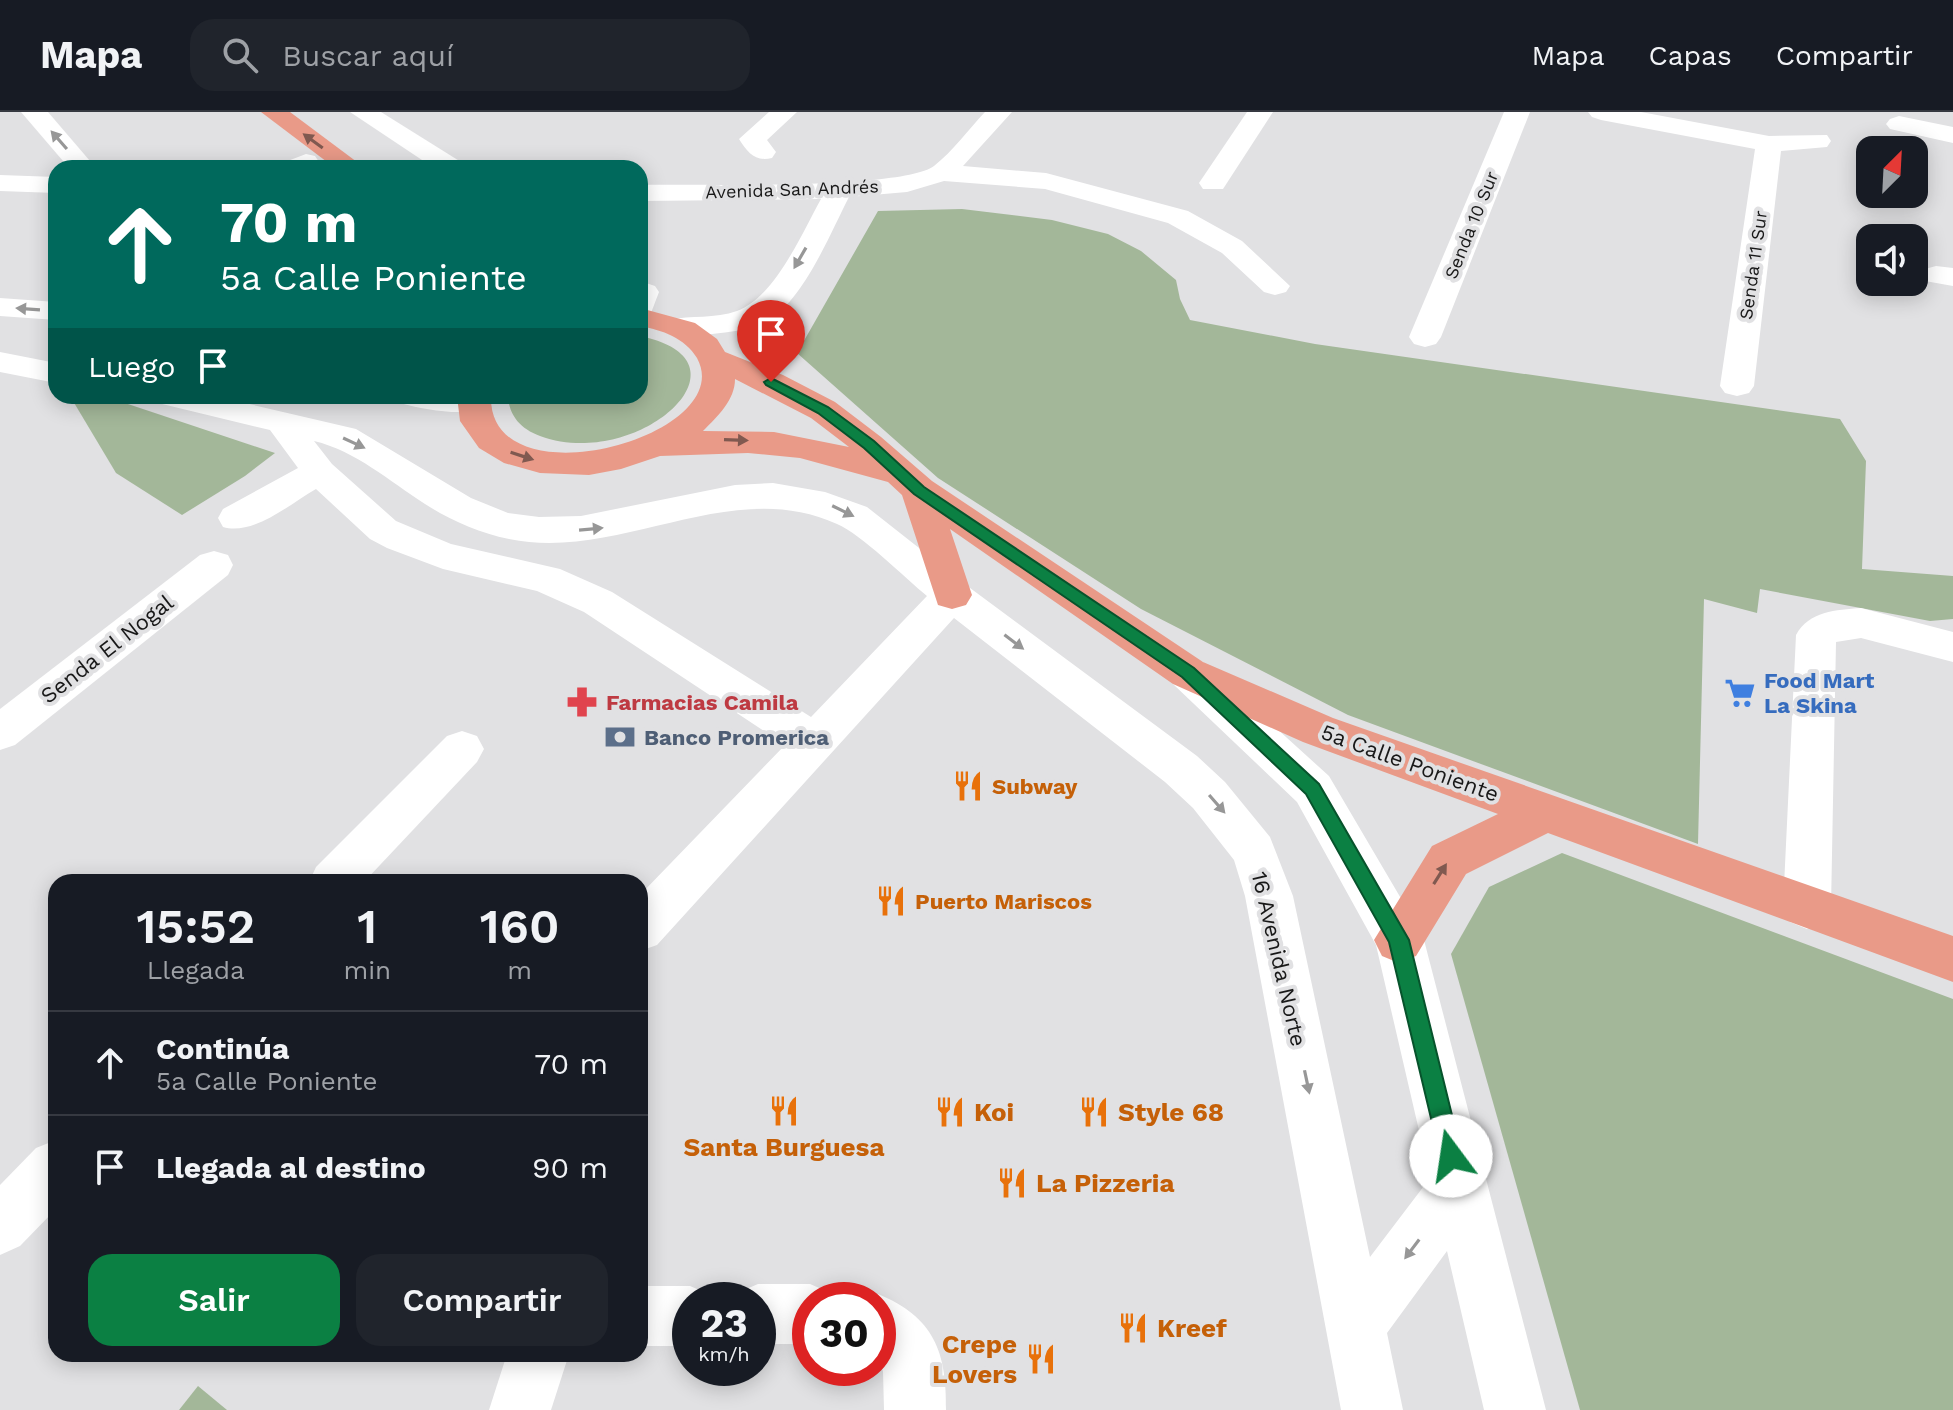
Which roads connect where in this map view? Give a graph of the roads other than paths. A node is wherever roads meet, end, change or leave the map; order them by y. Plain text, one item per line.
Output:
1 (34, 112) edge
2 (363, 112) edge
3 (784, 112) edge
4 (999, 112) edge
5 (1260, 112) edge
6 (1517, 112) edge
7 (1601, 112) edge
8 (263, 116) edge
9 (1899, 124) dead end
10 (1953, 135) edge
11 (1818, 141) dead end
12 (1769, 144) junction
13 (763, 152) dead end
14 (76, 160) edge
15 (300, 160) edge
16 (338, 160) edge
17 (439, 160) edge
18 (942, 173) junction
19 (0, 183) edge
20 (1213, 183) dead end
21 (48, 185) edge
22 (839, 190) junction
23 (648, 193) edge
24 (1275, 286) dead end
25 (0, 307) edge
26 (48, 310) edge
27 (648, 319) edge
28 (680, 327) junction
29 (1425, 337) dead end
30 (0, 352) edge
31 (48, 357) edge
32 (716, 359) junction
33 (0, 362) edge
34 (48, 371) edge
35 (1737, 386) dead end
36 (206, 404) edge
37 (474, 404) edge
38 (281, 421) junction
39 (659, 446) junction
40 (319, 472) junction
41 (915, 486) junction
42 (236, 518) dead end
43 (214, 565) dead end
44 (952, 595) junction
45 (1953, 647) edge
46 (1188, 673) junction
47 (0, 733) edge
48 (815, 742) junction
49 (462, 749) dead end
50 (1546, 812) junction
51 (341, 874) edge
52 (1807, 907) junction
53 (648, 920) edge
54 (1399, 940) junction
55 (1953, 959) edge
56 (48, 1176) edge
57 (1459, 1186) junction
58 (0, 1226) edge
59 (648, 1316) edge
60 (672, 1316) edge
61 (1357, 1324) junction
62 (896, 1337) edge
63 (535, 1362) edge
64 (520, 1410) edge
65 (915, 1410) edge
66 (1372, 1410) edge
67 (1515, 1410) edge

14 -> 1 street
2 - 17 street
3 - 13 street
4 - 18 street
5 - 20 street
6 - 29 street, Senda 10 Sur
7 - 12 street
8 - 15 main road
16 -> 8 main road
9 - 10 street
11 - 12 street
12 - 35 street, Senda 11 Sur
18 - 22 street, Avenida San Andrés
18 - 24 street, Avenida San Andrés
19 - 21 street
22 - 23 street, Avenida San Andrés
22 -> 28 street
26 -> 25 street
27 - 28 main road
28 - 32 main road
30 - 31 street
32 - 39 main road
32 - 41 main road, 5a Calle Poniente
33 - 34 street
36 - 38 street, 16 Avenida Norte
37 -> 39 main road
38 - 40 street
38 -> 44 street, 16 Avenida Norte
39 -> 41 main road, 5a Calle Poniente
40 - 42 street
40 - 48 street
41 - 44 main road
41 - 46 main road, 5a Calle Poniente
43 - 47 street, Senda El Nogal
44 - 48 street
44 -> 61 street, 16 Avenida Norte
45 - 52 street
46 - 50 main road, 5a Calle Poniente
46 - 54 street
48 - 53 street
49 - 51 street
50 - 52 main road, 5a Calle Poniente
54 -> 50 main road
52 - 55 main road, 5a Calle Poniente
54 - 57 street
56 - 58 street
57 -> 61 street
57 - 67 street
59 - 60 street
61 - 66 street, 16 Avenida Norte
62 - 65 street
63 - 64 street

